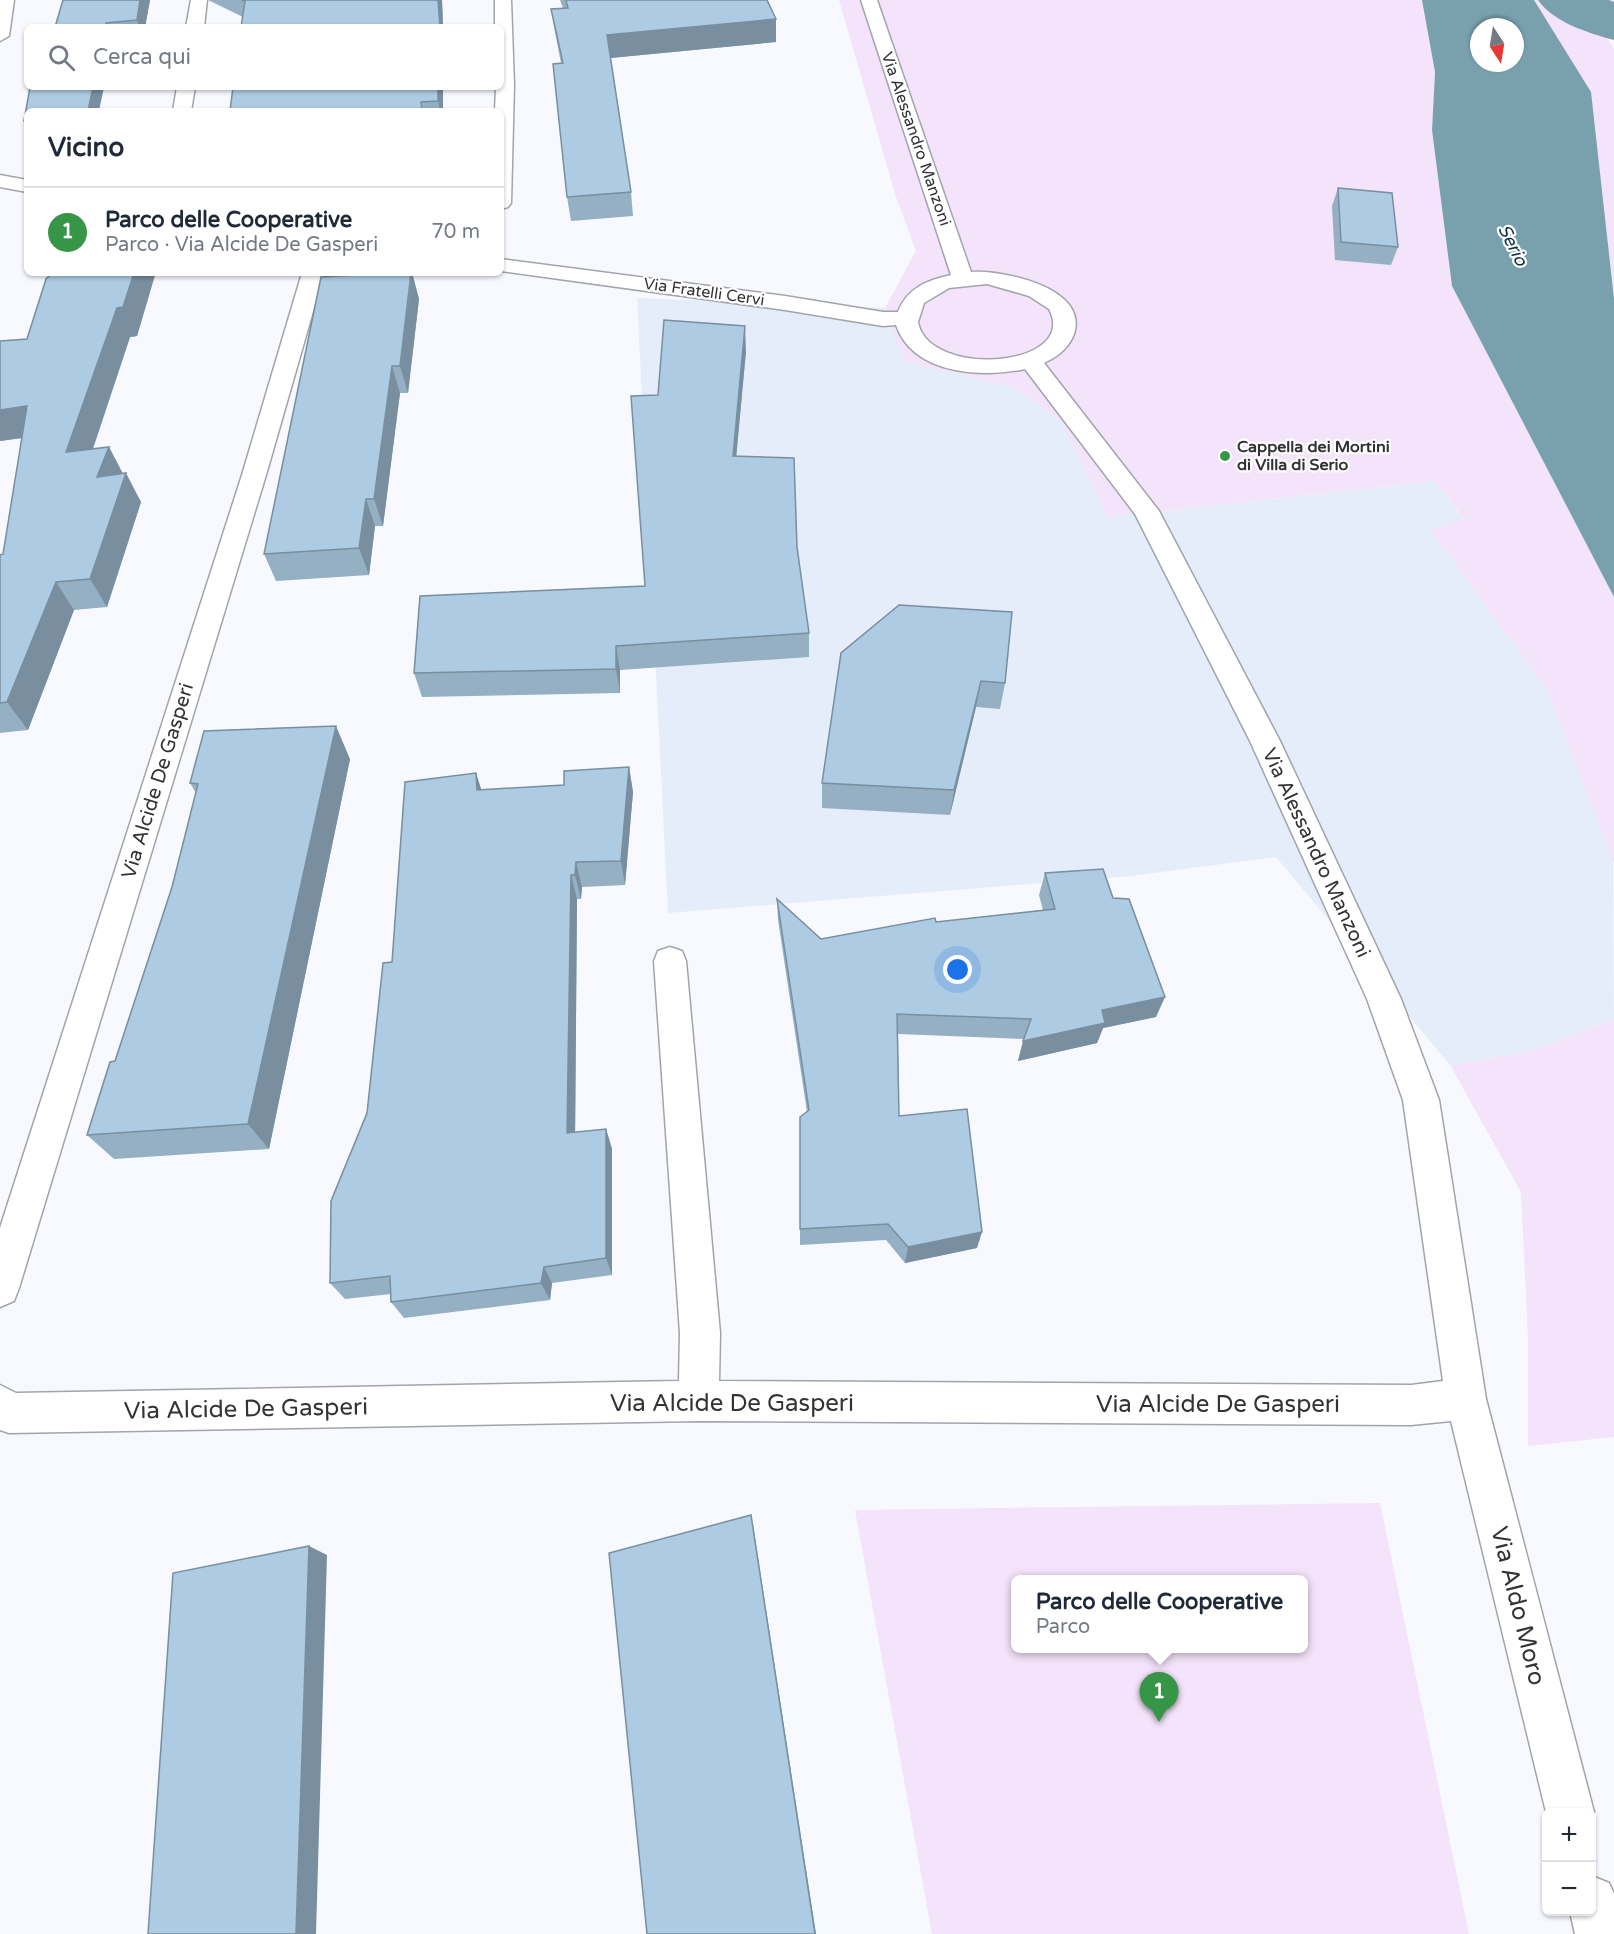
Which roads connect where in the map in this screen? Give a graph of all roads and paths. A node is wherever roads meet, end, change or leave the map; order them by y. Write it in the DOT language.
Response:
graph roads {
  1 [pos="6,0"];
  2 [pos="199,0"];
  3 [pos="503,0"];
  4 [pos="869,0"];
  5 [pos="195,24"];
  6 [pos="504,24"];
  7 [pos="0,36"];
  8 [pos="504,42"];
  9 [pos="186,90"];
  10 [pos="182,108"];
  11 [pos="504,114"];
  12 [pos="0,181"];
  13 [pos="24,185"];
  14 [pos="504,266"];
  15 [pos="312,276"];
  16 [pos="963,279"];
  17 [pos="906,318"];
  18 [pos="1031,361"];
  19 [pos="670,961"];
  20 [pos="0,1288"];
  21 [pos="1466,1399"];
  22 [pos="698,1401"];
  23 [pos="0,1405"];
  24 [pos="1569,1808"];
  25 [pos="1596,1916"];
  26 [pos="1600,1934"];
  1 -- 7 [label="street"];
  2 -- 5 [label="street"];
  3 -- 6 [label="street"];
  4 -- 16 [label="street, Via Alessandro Manzoni"];
  8 -- 11 [label="street"];
  9 -- 10 [label="street"];
  12 -- 13 [label="street"];
  14 -- 17 [label="street, Via Fratelli Cervi"];
  15 -- 20 [label="street, Via Alcide De Gasperi"];
  16 -- 17 [label="street"];
  16 -- 18 [label="street"];
  17 -- 18 [label="street"];
  18 -- 21 [label="street, Via Alessandro Manzoni"];
  19 -- 22 [label="street"];
  21 -- 22 [label="street, Via Alcide De Gasperi"];
  21 -- 24 [label="street, Via Aldo Moro"];
  22 -- 23 [label="street, Via Alcide De Gasperi"];
  25 -- 26 [label="street"];
}
